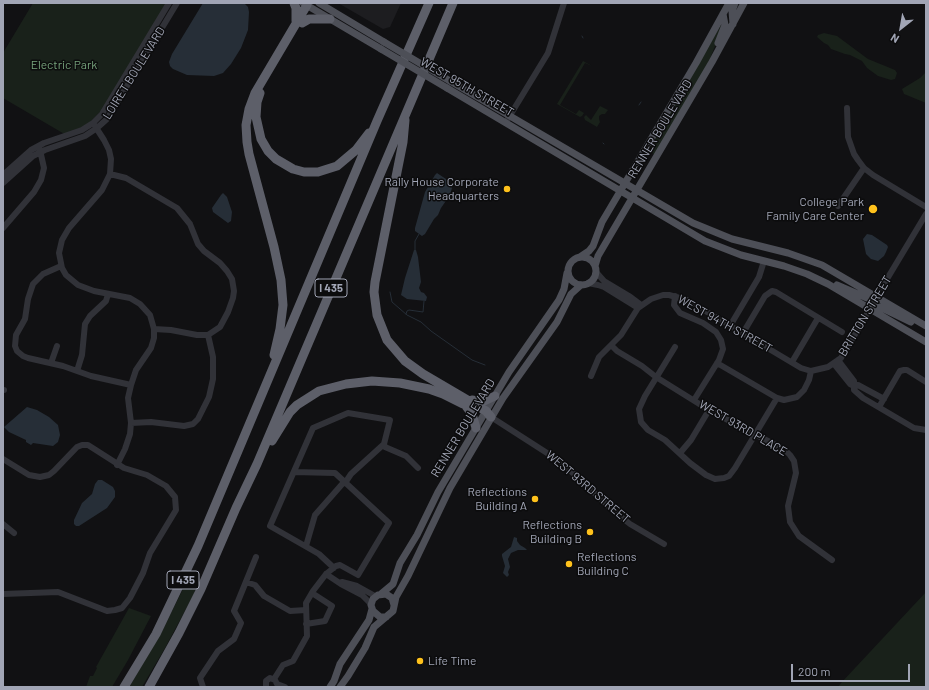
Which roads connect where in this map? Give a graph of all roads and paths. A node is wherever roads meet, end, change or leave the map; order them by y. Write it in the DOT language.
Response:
graph roads {
  1 [pos="177,3"];
  2 [pos="294,3"];
  3 [pos="429,3"];
  4 [pos="453,3"];
  5 [pos="564,3"];
  6 [pos="729,3"];
  7 [pos="735,3"];
  8 [pos="744,3"];
  9 [pos="310,4"];
  10 [pos="169,8"];
  11 [pos="723,14"];
  12 [pos="330,19"];
  13 [pos="299,23"];
  14 [pos="734,24"];
  15 [pos="708,69"];
  16 [pos="847,108"];
  17 [pos="406,111"];
  18 [pos="510,116"];
  19 [pos="377,122"];
  20 [pos="506,122"];
  21 [pos="95,126"];
  22 [pos="39,149"];
  23 [pos="864,168"];
  24 [pos="110,174"];
  25 [pos="3,175"];
  26 [pos="625,182"];
  27 [pos="3,184"];
  28 [pos="637,189"];
  29 [pos="620,191"];
  30 [pos="632,197"];
  31 [pos="838,206"];
  32 [pos="926,207"];
  33 [pos="926,214"];
  34 [pos="3,228"];
  35 [pos="580,256"];
  36 [pos="764,261"];
  37 [pos="61,266"];
  38 [pos="595,269"];
  39 [pos="567,273"];
  40 [pos="807,274"];
  41 [pos="585,284"];
  42 [pos="108,294"];
  43 [pos="675,296"];
  44 [pos="878,297"];
  45 [pos="639,307"];
  46 [pos="870,309"];
  47 [pos="818,318"];
  48 [pos="730,326"];
  49 [pos="926,326"];
  50 [pos="154,329"];
  51 [pos="926,329"];
  52 [pos="842,332"];
  53 [pos="743,333"];
  54 [pos="208,335"];
  55 [pos="926,342"];
  56 [pos="611,345"];
  57 [pos="57,346"];
  58 [pos="675,347"];
  59 [pos="792,362"];
  60 [pos="836,362"];
  61 [pos="51,363"];
  62 [pos="717,363"];
  63 [pos="77,371"];
  64 [pos="811,371"];
  65 [pos="591,376"];
  66 [pos="656,378"];
  67 [pos="926,382"];
  68 [pos="266,384"];
  69 [pos="131,385"];
  70 [pos="854,386"];
  71 [pos="495,396"];
  72 [pos="776,398"];
  73 [pos="884,399"];
  74 [pos="694,400"];
  75 [pos="466,402"];
  76 [pos="879,407"];
  77 [pos="709,410"];
  78 [pos="487,415"];
  79 [pos="131,423"];
  80 [pos="476,428"];
  81 [pos="926,430"];
  82 [pos="754,435"];
  83 [pos="384,444"];
  84 [pos="680,453"];
  85 [pos="3,459"];
  86 [pos="257,464"];
  87 [pos="117,465"];
  88 [pos="418,468"];
  89 [pos="294,472"];
  90 [pos="344,482"];
  91 [pos="3,524"];
  92 [pos="14,533"];
  93 [pos="664,544"];
  94 [pos="306,546"];
  95 [pos="256,557"];
  96 [pos="832,560"];
  97 [pos="334,568"];
  98 [pos="326,574"];
  99 [pos="246,582"];
  100 [pos="337,582"];
  101 [pos="312,593"];
  102 [pos="3,594"];
  103 [pos="378,595"];
  104 [pos="394,605"];
  105 [pos="372,606"];
  106 [pos="306,610"];
  107 [pos="386,616"];
  108 [pos="306,624"];
  109 [pos="276,683"];
  110 [pos="124,687"];
  111 [pos="149,687"];
  112 [pos="203,687"];
  113 [pos="266,687"];
  114 [pos="284,687"];
  115 [pos="330,687"];
  116 [pos="340,687"];
  1 -- 10 [label="street, LOIRET BOULEVARD"];
  2 -- 13 [label="highway"];
  3 -- 19 [label="highway, I 435"];
  4 -- 17 [label="highway, I 435"];
  5 -- 18 [label="street"];
  6 -- 11 [label="main road, RENNER BOULEVARD"];
  7 -- 14 [label="main road"];
  8 -- 14 [label="main road, RENNER BOULEVARD"];
  9 -- 12 [label="main road, WEST 95TH STREET"];
  9 -- 13 [label="highway"];
  9 -- 18 [label="main road, WEST 95TH STREET, bridge"];
  10 -- 21 [label="street, LOIRET BOULEVARD"];
  11 -- 15 [label="main road"];
  11 -- 26 [label="main road, RENNER BOULEVARD"];
  12 -- 13 [label="highway"];
  12 -- 20 [label="main road, WEST 95TH STREET, bridge"];
  13 -- 19 [label="highway"];
  13 -- 68 [label="highway"];
  14 -- 15 [label="main road, RENNER BOULEVARD"];
  15 -- 28 [label="main road, RENNER BOULEVARD"];
  16 -- 23 [label="street"];
  17 -- 75 [label="highway"];
  17 -- 86 [label="highway, I 435"];
  18 -- 20 [label="street"];
  18 -- 26 [label="main road, WEST 95TH STREET"];
  19 -- 68 [label="highway, I 435"];
  20 -- 29 [label="main road, WEST 95TH STREET"];
  21 -- 22 [label="street, LOIRET BOULEVARD"];
  21 -- 24 [label="street"];
  22 -- 25 [label="street, LOIRET BOULEVARD"];
  22 -- 27 [label="street, LOIRET BOULEVARD"];
  22 -- 34 [label="street"];
  23 -- 31 [label="street"];
  23 -- 32 [label="street"];
  24 -- 37 [label="street"];
  24 -- 54 [label="street"];
  26 -- 28 [label="main road, WEST 95TH STREET"];
  26 -- 29 [label="main road, RENNER BOULEVARD"];
  28 -- 30 [label="main road, RENNER BOULEVARD"];
  28 -- 44 [label="main road, WEST 95TH STREET"];
  29 -- 30 [label="main road, WEST 95TH STREET"];
  29 -- 35 [label="main road, RENNER BOULEVARD"];
  30 -- 36 [label="main road, WEST 95TH STREET"];
  30 -- 38 [label="main road, RENNER BOULEVARD"];
  33 -- 44 [label="street, BRITTON STREET"];
  35 -- 38 [label="main road"];
  35 -- 39 [label="main road"];
  36 -- 40 [label="main road, WEST 95TH STREET"];
  36 -- 48 [label="street"];
  37 -- 42 [label="street"];
  37 -- 61 [label="street"];
  38 -- 41 [label="main road"];
  38 -- 45 [label="street"];
  39 -- 41 [label="main road"];
  39 -- 71 [label="main road, RENNER BOULEVARD"];
  40 -- 44 [label="main road"];
  40 -- 46 [label="main road"];
  41 -- 45 [label="street"];
  41 -- 78 [label="main road, RENNER BOULEVARD"];
  42 -- 50 [label="street"];
  42 -- 63 [label="street"];
  43 -- 45 [label="street, WEST 94TH STREET"];
  43 -- 48 [label="street, WEST 94TH STREET"];
  43 -- 62 [label="street"];
  44 -- 46 [label="street, BRITTON STREET"];
  44 -- 49 [label="main road, WEST 95TH STREET"];
  45 -- 56 [label="street"];
  46 -- 51 [label="main road"];
  46 -- 55 [label="main road"];
  46 -- 60 [label="street, BRITTON STREET"];
  47 -- 52 [label="street"];
  47 -- 53 [label="street"];
  47 -- 59 [label="street"];
  48 -- 53 [label="street, WEST 94TH STREET"];
  50 -- 54 [label="street"];
  50 -- 69 [label="street"];
  53 -- 59 [label="street, WEST 94TH STREET"];
  54 -- 79 [label="street"];
  56 -- 65 [label="street"];
  56 -- 66 [label="street, WEST 93RD PLACE"];
  57 -- 61 [label="street"];
  58 -- 66 [label="street"];
  59 -- 64 [label="street, WEST 94TH STREET"];
  60 -- 64 [label="street, BRITTON STREET"];
  60 -- 70 [label="street"];
  61 -- 63 [label="street"];
  62 -- 72 [label="street"];
  62 -- 74 [label="street"];
  63 -- 69 [label="street"];
  64 -- 72 [label="street"];
  66 -- 74 [label="street, WEST 93RD PLACE"];
  66 -- 84 [label="street"];
  67 -- 73 [label="street"];
  68 -- 110 [label="highway, I 435"];
  69 -- 79 [label="street"];
  70 -- 73 [label="street"];
  70 -- 76 [label="street"];
  71 -- 75 [label="highway"];
  71 -- 78 [label="main road, RENNER BOULEVARD"];
  72 -- 82 [label="street"];
  73 -- 76 [label="street"];
  74 -- 77 [label="street, WEST 93RD PLACE"];
  75 -- 78 [label="highway"];
  75 -- 80 [label="highway"];
  75 -- 86 [label="highway"];
  76 -- 81 [label="street"];
  77 -- 82 [label="street, WEST 93RD PLACE"];
  77 -- 84 [label="street"];
  78 -- 80 [label="main road, RENNER BOULEVARD"];
  78 -- 93 [label="street, WEST 93RD STREET"];
  78 -- 104 [label="main road, RENNER BOULEVARD"];
  79 -- 87 [label="street"];
  80 -- 103 [label="main road, RENNER BOULEVARD"];
  82 -- 84 [label="street"];
  82 -- 96 [label="street, WEST 93RD PLACE"];
  83 -- 88 [label="street"];
  83 -- 89 [label="street"];
  83 -- 90 [label="street"];
  85 -- 87 [label="street"];
  86 -- 111 [label="highway, I 435"];
  87 -- 102 [label="street"];
  89 -- 90 [label="street"];
  89 -- 94 [label="street"];
  90 -- 94 [label="street"];
  90 -- 97 [label="street"];
  91 -- 92 [label="street"];
  94 -- 97 [label="street"];
  95 -- 99 [label="street"];
  97 -- 98 [label="street"];
  98 -- 100 [label="street"];
  98 -- 101 [label="street"];
  99 -- 106 [label="street"];
  99 -- 112 [label="street"];
  100 -- 103 [label="street"];
  100 -- 105 [label="street"];
  101 -- 106 [label="street"];
  101 -- 108 [label="street"];
  103 -- 104 [label="main road"];
  103 -- 105 [label="main road"];
  104 -- 107 [label="main road"];
  105 -- 107 [label="main road"];
  105 -- 115 [label="main road"];
  106 -- 108 [label="street"];
  107 -- 116 [label="main road"];
  108 -- 109 [label="street"];
  109 -- 113 [label="street"];
  109 -- 114 [label="street"];
}
